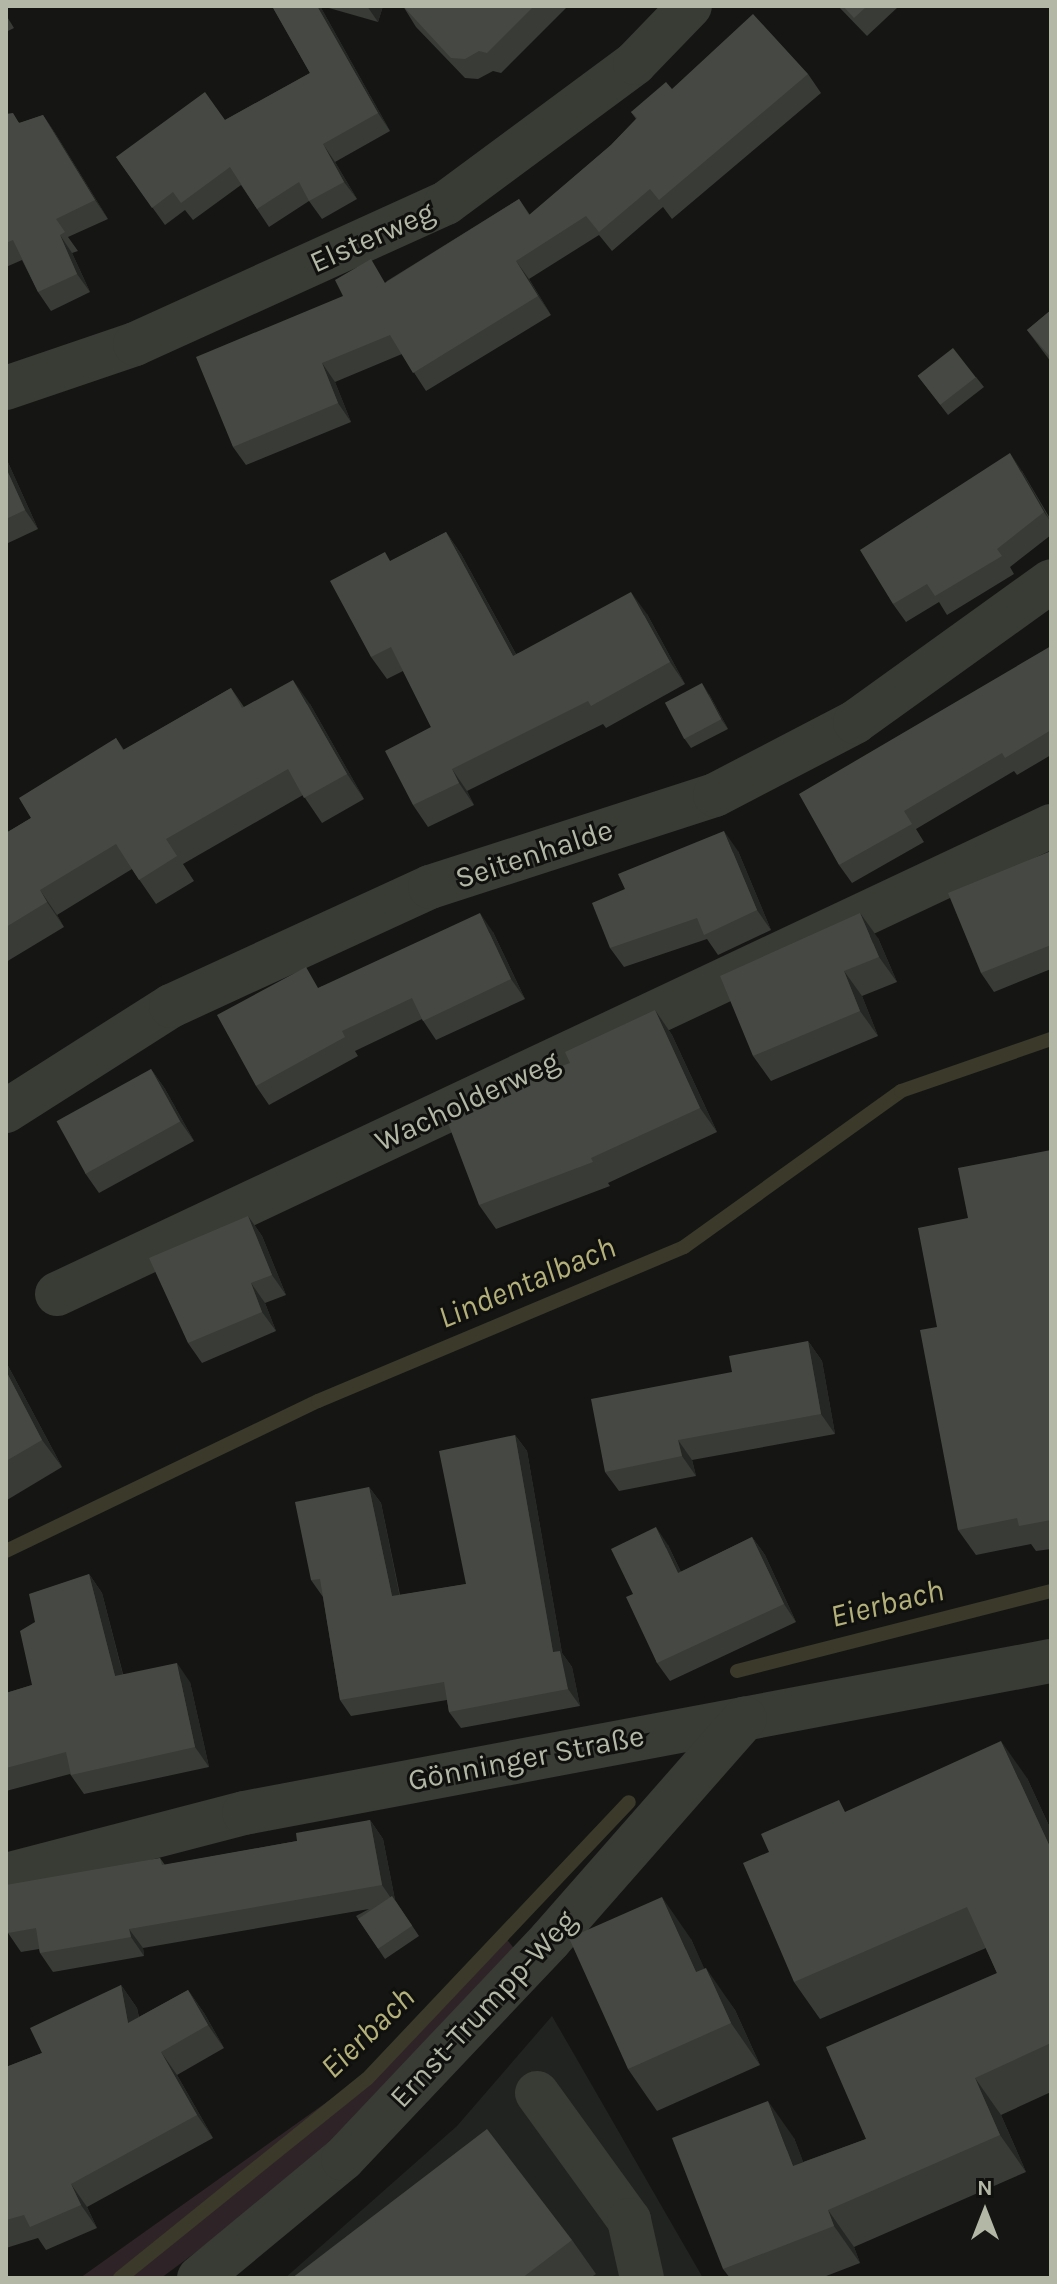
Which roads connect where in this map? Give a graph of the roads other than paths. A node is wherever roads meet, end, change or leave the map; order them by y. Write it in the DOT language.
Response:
graph roads {
  1 [pos="690,6"];
  2 [pos="6,388"];
  3 [pos="1051,581"];
  4 [pos="1051,826"];
  5 [pos="6,1111"];
  6 [pos="57,1294"];
  7 [pos="1051,1661"];
  8 [pos="737,1719"];
  9 [pos="6,1875"];
  10 [pos="537,2093"];
  11 [pos="199,2278"];
  12 [pos="642,2278"];
  1 -- 2 [label="street, Elsterweg"];
  3 -- 5 [label="street, Seitenhalde"];
  4 -- 6 [label="street, Wacholderweg"];
  7 -- 8 [label="street, Gönninger Straße"];
  8 -- 9 [label="street, Gönninger Straße"];
  8 -- 11 [label="street, Ernst-Trumpp-Weg"];
  10 -- 12 [label="street"];
}
